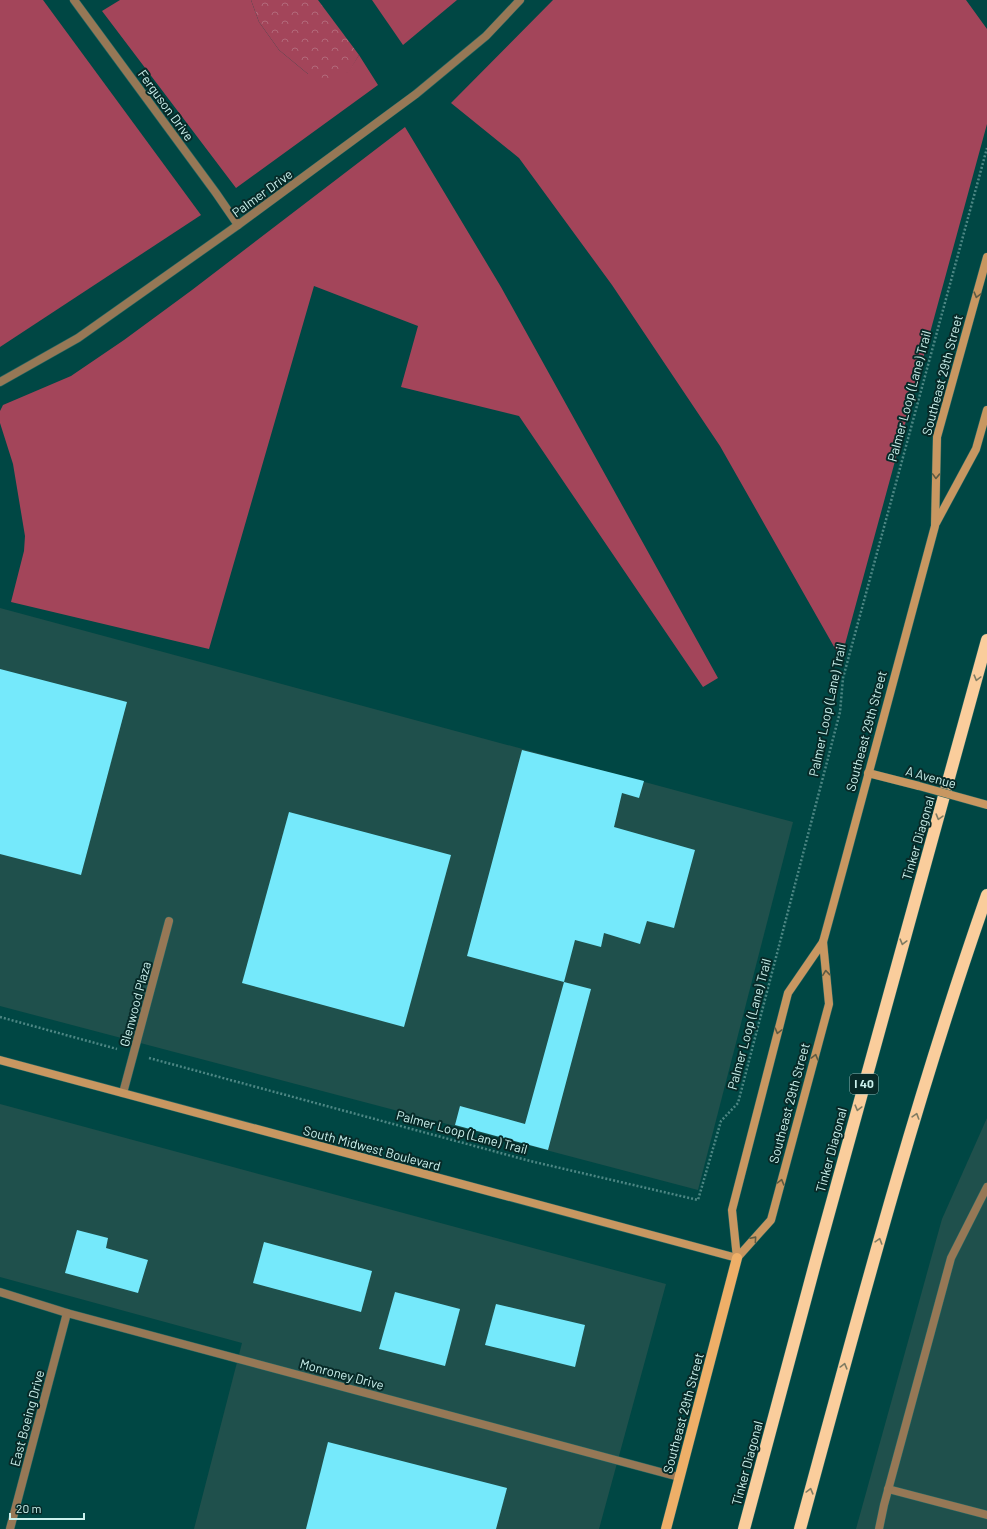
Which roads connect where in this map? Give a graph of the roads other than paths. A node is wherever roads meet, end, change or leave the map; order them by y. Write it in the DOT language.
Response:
graph roads {
  1 [pos="74,0"];
  2 [pos="520,0"];
  3 [pos="238,226"];
  4 [pos="987,257"];
  5 [pos="0,382"];
  6 [pos="987,410"];
  7 [pos="935,526"];
  8 [pos="987,640"];
  9 [pos="868,773"];
  10 [pos="987,805"];
  11 [pos="987,895"];
  12 [pos="169,921"];
  13 [pos="823,942"];
  14 [pos="0,1060"];
  15 [pos="123,1093"];
  16 [pos="987,1187"];
  17 [pos="738,1258"];
  18 [pos="0,1292"];
  19 [pos="67,1313"];
  20 [pos="679,1477"];
  21 [pos="888,1489"];
  22 [pos="987,1515"];
  23 [pos="10,1529"];
  24 [pos="666,1529"];
  25 [pos="744,1529"];
  26 [pos="800,1529"];
  27 [pos="879,1529"];
  1 -- 3 [label="street, Ferguson Drive"];
  2 -- 3 [label="street, Palmer Drive"];
  3 -- 5 [label="street, Palmer Drive"];
  4 -- 7 [label="main road, Southeast 29th Street, one-way"];
  6 -- 7 [label="main road, Southeast 29th Street"];
  7 -- 9 [label="main road, Southeast 29th Street"];
  8 -- 25 [label="highway, Tinker Diagonal / I 40, one-way"];
  9 -- 10 [label="main road, A Avenue, bridge"];
  9 -- 13 [label="main road, Southeast 29th Street"];
  26 -- 11 [label="highway, one-way"];
  12 -- 15 [label="street, Glenwood Plaza"];
  13 -- 17 [label="main road, Southeast 29th Street, one-way"];
  17 -- 13 [label="main road, Southeast 29th Street, one-way"];
  14 -- 15 [label="main road, South Midwest Boulevard"];
  15 -- 17 [label="main road, South Midwest Boulevard"];
  16 -- 21 [label="street"];
  17 -- 20 [label="main road, Southeast 29th Street"];
  18 -- 19 [label="street, Monroney Drive"];
  19 -- 20 [label="street, Monroney Drive"];
  19 -- 23 [label="street, East Boeing Drive"];
  20 -- 24 [label="main road, Southeast 29th Street"];
  21 -- 22 [label="street"];
  21 -- 27 [label="street"];
}
